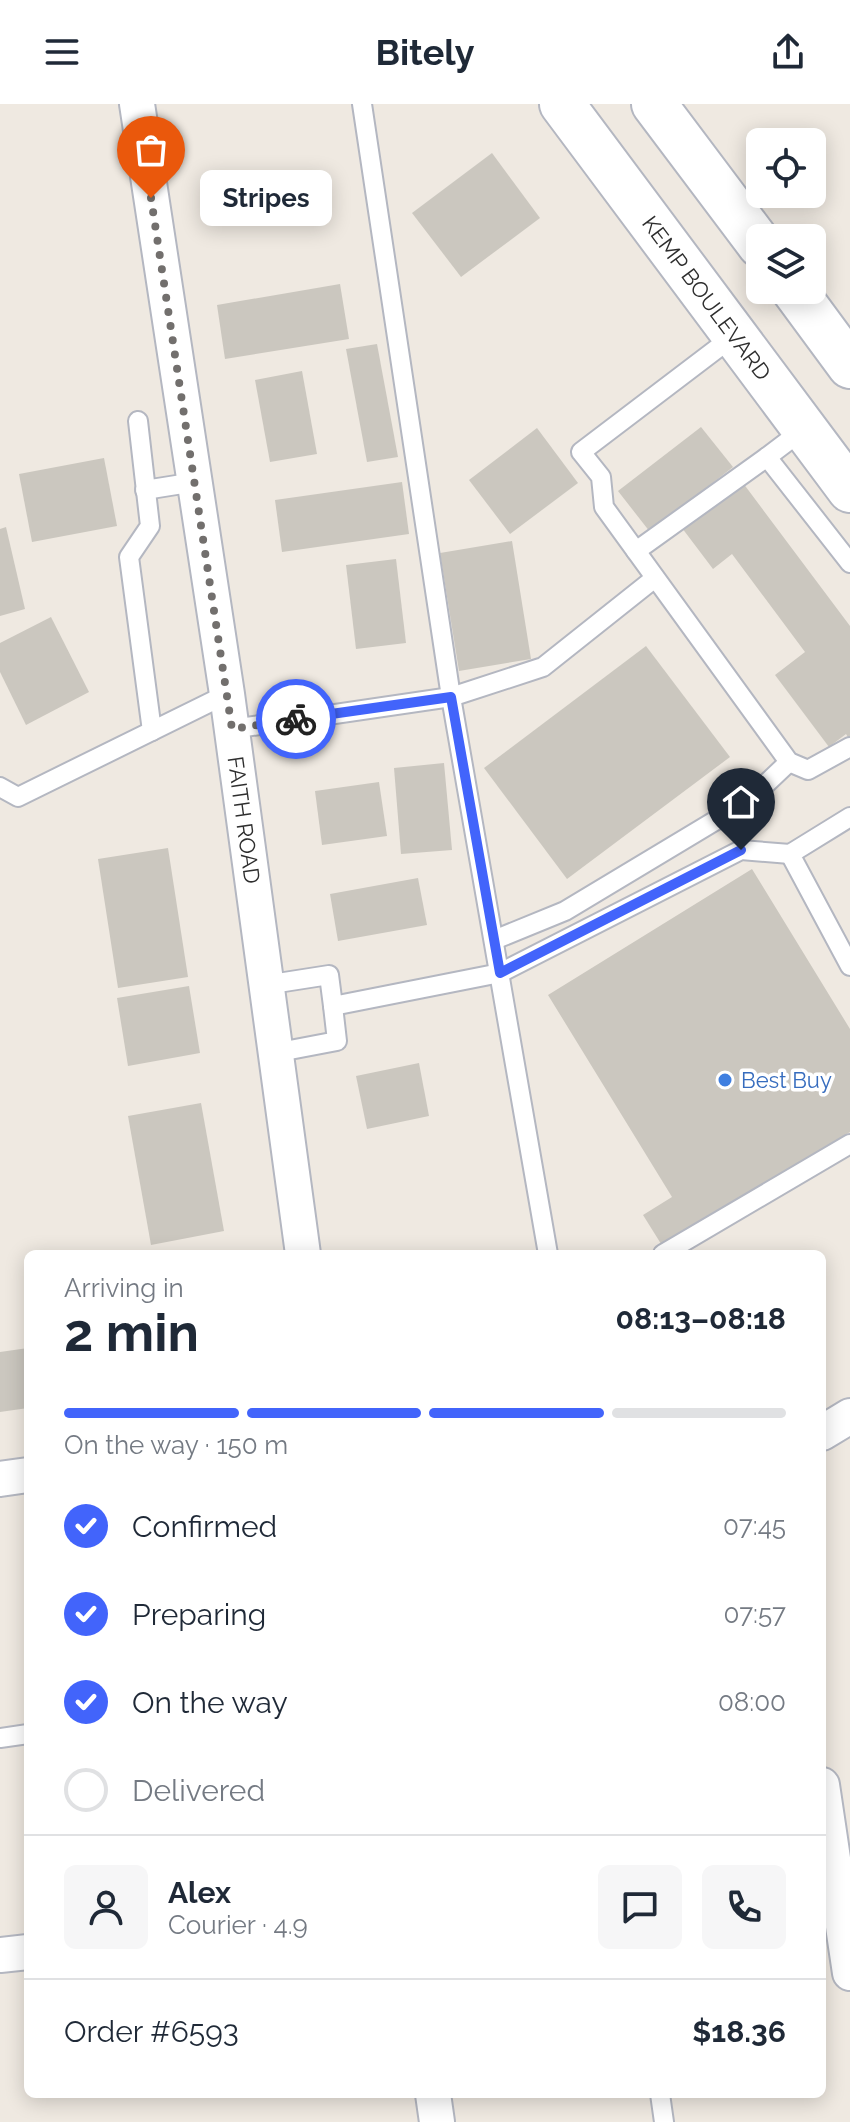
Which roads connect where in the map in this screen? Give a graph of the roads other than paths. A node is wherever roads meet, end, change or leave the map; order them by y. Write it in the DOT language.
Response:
graph roads {
  1 [pos="137,104"];
  2 [pos="362,104"];
  3 [pos="562,104"];
  4 [pos="654,104"];
  5 [pos="746,226"];
  6 [pos="804,304"];
  7 [pos="735,335"];
  8 [pos="850,366"];
  9 [pos="138,421"];
  10 [pos="804,429"];
  11 [pos="767,457"];
  12 [pos="195,482"];
  13 [pos="145,490"];
  14 [pos="850,490"];
  15 [pos="636,551"];
  16 [pos="850,563"];
  17 [pos="655,578"];
  18 [pos="227,694"];
  19 [pos="451,697"];
  20 [pos="232,729"];
  21 [pos="152,731"];
  22 [pos="850,747"];
  23 [pos="789,762"];
  24 [pos="0,787"];
  25 [pos="850,817"];
  26 [pos="790,854"];
  27 [pos="494,940"];
  28 [pos="844,942"];
  29 [pos="850,966"];
  30 [pos="500,973"];
  31 [pos="265,985"];
  32 [pos="333,1006"];
  33 [pos="274,1053"];
  34 [pos="850,1144"];
  35 [pos="302,1250"];
  36 [pos="547,1250"];
  37 [pos="670,1250"];
  38 [pos="850,1416"];
  39 [pos="826,1431"];
  40 [pos="24,1476"];
  41 [pos="0,1479"];
  42 [pos="24,1735"];
  43 [pos="0,1738"];
  44 [pos="826,1805"];
  45 [pos="835,1850"];
  46 [pos="24,1952"];
  47 [pos="0,1955"];
  48 [pos="850,1973"];
  49 [pos="434,2098"];
  50 [pos="661,2098"];
  51 [pos="437,2122"];
  52 [pos="664,2122"];
  1 -- 12 [label="street, FAITH ROAD"];
  2 -- 19 [label="lane"];
  3 -- 7 [label="main road, KEMP BOULEVARD"];
  4 -- 5 [label="main road"];
  6 -- 8 [label="main road"];
  7 -- 10 [label="main road, KEMP BOULEVARD"];
  7 -- 15 [label="lane"];
  9 -- 13 [label="lane"];
  10 -- 11 [label="lane"];
  10 -- 14 [label="main road, KEMP BOULEVARD"];
  11 -- 15 [label="lane"];
  11 -- 16 [label="lane"];
  12 -- 13 [label="lane"];
  12 -- 18 [label="street, FAITH ROAD"];
  13 -- 21 [label="lane"];
  15 -- 17 [label="lane"];
  17 -- 19 [label="lane"];
  17 -- 23 [label="lane"];
  18 -- 20 [label="street, FAITH ROAD"];
  18 -- 21 [label="lane"];
  19 -- 20 [label="lane"];
  19 -- 27 [label="lane"];
  20 -- 31 [label="street, FAITH ROAD"];
  21 -- 24 [label="lane"];
  22 -- 23 [label="lane"];
  23 -- 27 [label="lane"];
  25 -- 26 [label="lane"];
  26 -- 28 [label="lane"];
  26 -- 30 [label="lane"];
  27 -- 30 [label="lane"];
  28 -- 29 [label="lane"];
  30 -- 32 [label="lane"];
  30 -- 36 [label="lane"];
  31 -- 32 [label="lane"];
  31 -- 33 [label="street, FAITH ROAD"];
  32 -- 33 [label="lane"];
  33 -- 35 [label="street, FAITH ROAD"];
  34 -- 37 [label="lane"];
  38 -- 39 [label="street"];
  40 -- 41 [label="street"];
  42 -- 43 [label="lane"];
  44 -- 45 [label="street"];
  45 -- 48 [label="street"];
  46 -- 47 [label="street"];
  49 -- 51 [label="street"];
  50 -- 52 [label="lane"];
}
